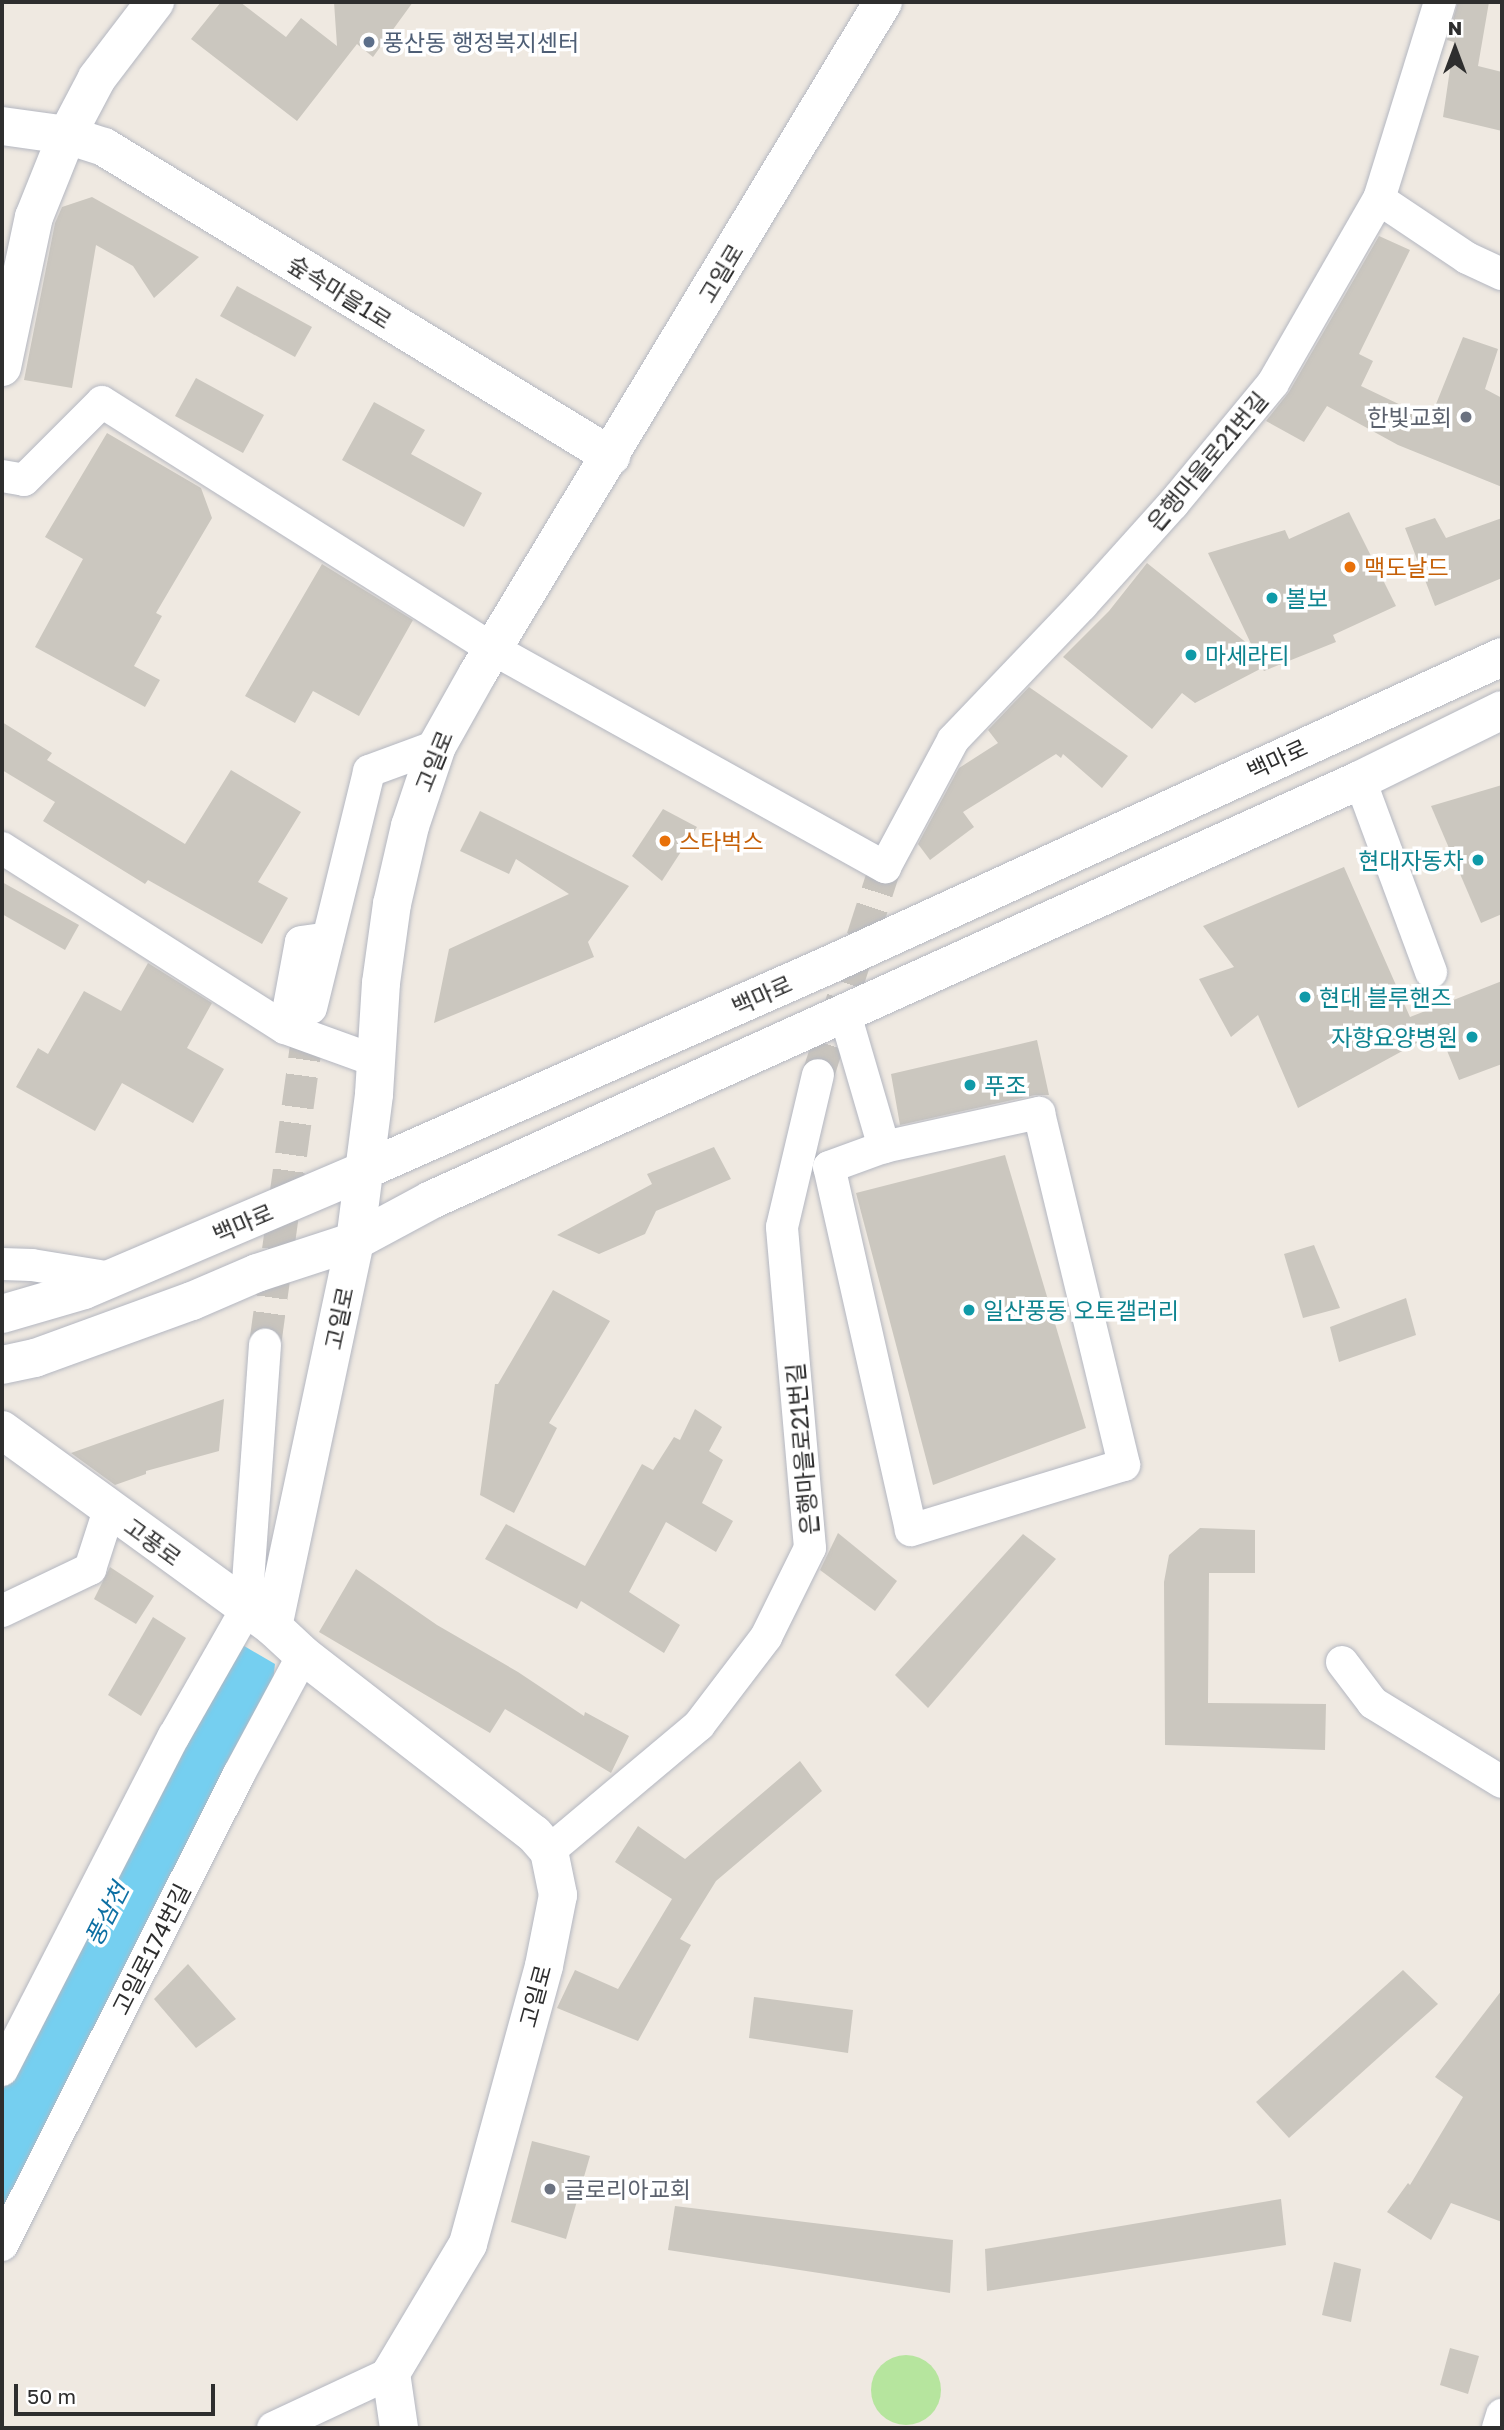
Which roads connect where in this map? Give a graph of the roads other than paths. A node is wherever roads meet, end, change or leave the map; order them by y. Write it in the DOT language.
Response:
graph roads {
  1 [pos="155,2"];
  2 [pos="883,2"];
  3 [pos="1440,2"];
  4 [pos="2,126"];
  5 [pos="67,135"];
  6 [pos="1379,199"];
  7 [pos="1502,274"];
  8 [pos="2,367"];
  9 [pos="611,456"];
  10 [pos="2,476"];
  11 [pos="493,649"];
  12 [pos="1502,657"];
  13 [pos="1502,710"];
  14 [pos="437,746"];
  15 [pos="1360,780"];
  16 [pos="2,848"];
  17 [pos="328,938"];
  18 [pos="1431,972"];
  19 [pos="311,1008"];
  20 [pos="845,1014"];
  21 [pos="285,1028"];
  22 [pos="376,1061"];
  23 [pos="818,1075"];
  24 [pos="884,1147"];
  25 [pos="365,1170"];
  26 [pos="355,1241"];
  27 [pos="2,1264"];
  28 [pos="112,1278"];
  29 [pos="7,1313"];
  30 [pos="265,1345"];
  31 [pos="18,1362"];
  32 [pos="2,1430"];
  33 [pos="109,1510"];
  34 [pos="2,1611"];
  35 [pos="259,1619"];
  36 [pos="303,1655"];
  37 [pos="1342,1662"];
  38 [pos="1502,1782"];
  39 [pos="548,1851"];
  40 [pos="2,2070"];
  41 [pos="2,2245"];
  42 [pos="391,2373"];
  43 [pos="1502,2415"];
  44 [pos="274,2428"];
  45 [pos="399,2428"];
  46 [pos="1498,2428"];
  1 -- 5 [label="main road"];
  2 -- 9 [label="main road, 고일로"];
  3 -- 6 [label="street, 은행마을로21번길"];
  4 -- 5 [label="main road, 숲속마을1로"];
  5 -- 8 [label="main road"];
  5 -- 9 [label="main road, 숲속마을1로"];
  6 -- 7 [label="street"];
  6 -- 11 [label="street, 은행마을로21번길"];
  9 -- 11 [label="main road, 고일로"];
  10 -- 11 [label="street"];
  11 -- 14 [label="main road, 고일로"];
  12 -- 25 [label="main road, 백마로"];
  13 -- 15 [label="main road"];
  14 -- 17 [label="street"];
  14 -- 22 [label="main road, 고일로"];
  15 -- 18 [label="street"];
  15 -- 20 [label="main road"];
  16 -- 21 [label="street"];
  17 -- 19 [label="street"];
  17 -- 21 [label="street"];
  20 -- 24 [label="street"];
  20 -- 26 [label="main road"];
  21 -- 22 [label="street"];
  22 -- 25 [label="main road, 고일로"];
  23 -- 39 [label="street, 은행마을로21번길"];
  24 -- 24 [label="street"];
  25 -- 26 [label="main road, 고일로"];
  25 -- 28 [label="main road, 백마로"];
  26 -- 31 [label="main road"];
  26 -- 35 [label="main road, 고일로"];
  27 -- 28 [label="street"];
  28 -- 29 [label="main road, 백마로"];
  30 -- 35 [label="street"];
  32 -- 33 [label="main road, 고풍로"];
  33 -- 34 [label="street"];
  33 -- 35 [label="main road, 고풍로"];
  35 -- 36 [label="main road, 고풍로"];
  35 -- 40 [label="street"];
  36 -- 39 [label="main road"];
  36 -- 41 [label="street, 고일로174번길"];
  37 -- 38 [label="street"];
  39 -- 42 [label="main road, 고일로"];
  42 -- 44 [label="street"];
  42 -- 45 [label="main road"];
  43 -- 46 [label="street"];
}
